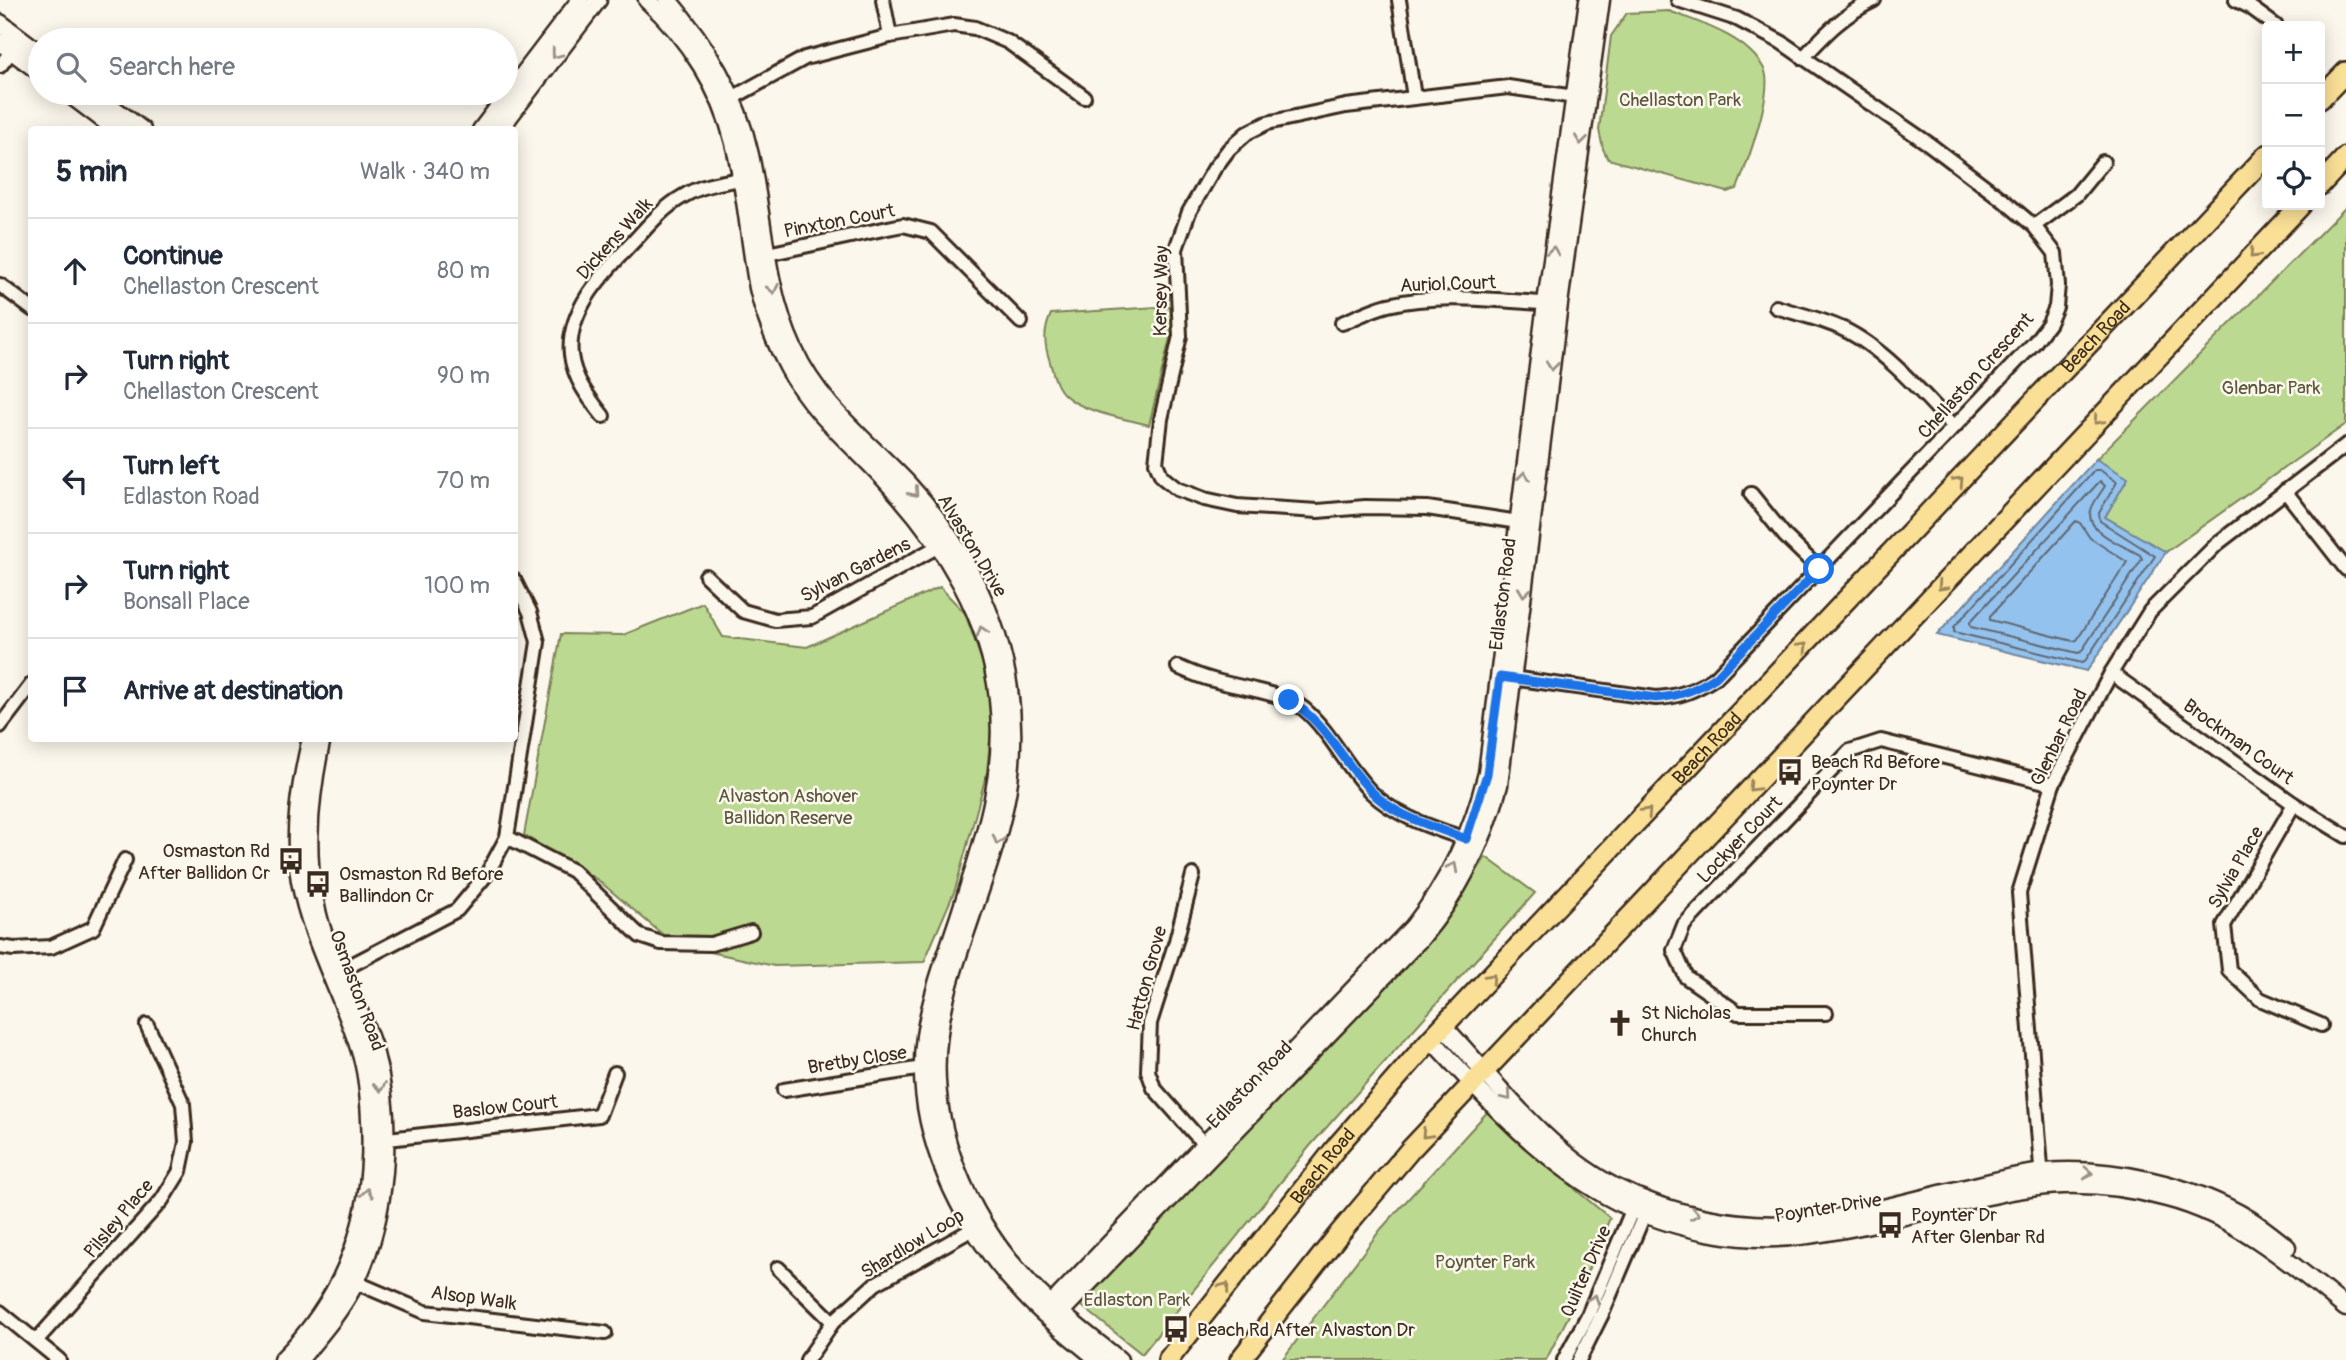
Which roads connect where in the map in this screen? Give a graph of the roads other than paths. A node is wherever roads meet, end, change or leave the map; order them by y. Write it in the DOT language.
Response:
graph roads {
  1 [pos="580,0"];
  2 [pos="598,0"];
  3 [pos="648,0"];
  4 [pos="668,0"];
  5 [pos="883,0"];
  6 [pos="1399,0"];
  7 [pos="1588,0"];
  8 [pos="1601,0"];
  9 [pos="1678,0"];
  10 [pos="1874,0"];
  11 [pos="2235,0"];
  12 [pos="2269,21"];
  13 [pos="0,23"];
  14 [pos="890,36"];
  15 [pos="11,44"];
  16 [pos="28,49"];
  17 [pos="1803,58"];
  18 [pos="28,60"];
  19 [pos="0,66"];
  20 [pos="2346,72"];
  21 [pos="518,81"];
  22 [pos="2325,94"];
  23 [pos="1084,97"];
  24 [pos="1414,97"];
  25 [pos="1580,98"];
  26 [pos="727,101"];
  27 [pos="84,105"];
  28 [pos="109,105"];
  29 [pos="500,105"];
  30 [pos="112,126"];
  31 [pos="137,126"];
  32 [pos="484,126"];
  33 [pos="502,126"];
  34 [pos="2346,157"];
  35 [pos="2262,160"];
  36 [pos="2103,162"];
  37 [pos="747,178"];
  38 [pos="2325,180"];
  39 [pos="2296,210"];
  40 [pos="2034,226"];
  41 [pos="760,255"];
  42 [pos="0,285"];
  43 [pos="1553,304"];
  44 [pos="28,306"];
  45 [pos="1776,307"];
  46 [pos="1021,321"];
  47 [pos="1342,323"];
  48 [pos="603,416"];
  49 [pos="1954,427"];
  50 [pos="2346,445"];
  51 [pos="2285,491"];
  52 [pos="1751,494"];
  53 [pos="1525,523"];
  54 [pos="944,543"];
  55 [pos="1819,569"];
  56 [pos="2346,569"];
  57 [pos="706,576"];
  58 [pos="518,588"];
  59 [pos="1178,667"];
  60 [pos="2111,673"];
  61 [pos="1507,678"];
  62 [pos="28,689"];
  63 [pos="0,726"];
  64 [pos="310,742"];
  65 [pos="322,742"];
  66 [pos="2053,784"];
  67 [pos="2294,804"];
  68 [pos="2346,836"];
  69 [pos="507,837"];
  70 [pos="1473,841"];
  71 [pos="125,860"];
  72 [pos="1193,875"];
  73 [pos="751,932"];
  74 [pos="0,947"];
  75 [pos="336,973"];
  76 [pos="1826,1013"];
  77 [pos="148,1025"];
  78 [pos="2321,1025"];
  79 [pos="1437,1033"];
  80 [pos="930,1067"];
  81 [pos="615,1073"];
  82 [pos="1479,1078"];
  83 [pos="784,1090"];
  84 [pos="379,1140"];
  85 [pos="1208,1149"];
  86 [pos="2042,1179"];
  87 [pos="1642,1205"];
  88 [pos="979,1226"];
  89 [pos="778,1268"];
  90 [pos="349,1280"];
  91 [pos="2346,1294"];
  92 [pos="2346,1308"];
  93 [pos="0,1312"];
  94 [pos="1052,1313"];
  95 [pos="833,1322"];
  96 [pos="606,1333"];
  97 [pos="36,1341"];
  98 [pos="59,1360"];
  99 [pos="282,1360"];
  100 [pos="299,1360"];
  101 [pos="807,1360"];
  102 [pos="1099,1360"];
  103 [pos="1119,1360"];
  104 [pos="1168,1360"];
  105 [pos="1240,1360"];
  106 [pos="1564,1360"];
  107 [pos="1579,1360"];
  1 -- 21 [label="street"];
  2 -- 33 [label="street, one-way"];
  3 -- 26 [label="street, Alvaston Drive"];
  4 -- 26 [label="street, Alvaston Drive"];
  5 -- 14 [label="street"];
  6 -- 24 [label="street"];
  7 -- 25 [label="street, Edlaston Road"];
  8 -- 25 [label="street, Edlaston Road"];
  9 -- 17 [label="street, Chellaston Crescent"];
  10 -- 17 [label="street"];
  11 -- 12 [label="street"];
  13 -- 15 [label="street"];
  14 -- 23 [label="street"];
  14 -- 26 [label="street"];
  15 -- 16 [label="street"];
  15 -- 18 [label="street"];
  15 -- 19 [label="street"];
  17 -- 40 [label="street, Chellaston Crescent"];
  20 -- 22 [label="main road"];
  24 -- 25 [label="street, Kersey Way"];
  24 -- 53 [label="street, Kersey Way"];
  25 -- 43 [label="street, Edlaston Road"];
  26 -- 37 [label="street, Alvaston Drive"];
  27 -- 30 [label="street"];
  28 -- 31 [label="street"];
  29 -- 32 [label="street"];
  34 -- 38 [label="main road"];
  79 -- 35 [label="main road, Beach Road, one-way"];
  36 -- 40 [label="street"];
  37 -- 41 [label="street, Alvaston Drive"];
  37 -- 48 [label="street, Dickens Walk"];
  39 -- 82 [label="main road, one-way"];
  40 -- 49 [label="street, Chellaston Crescent"];
  41 -- 46 [label="street, Pinxton Court"];
  41 -- 54 [label="street, Alvaston Drive"];
  42 -- 44 [label="street"];
  43 -- 47 [label="street, Auriol Court"];
  43 -- 53 [label="street, Edlaston Road"];
  45 -- 49 [label="street"];
  49 -- 55 [label="street, Chellaston Crescent"];
  50 -- 51 [label="street, Glenbar Road"];
  51 -- 56 [label="street"];
  51 -- 60 [label="street, Glenbar Road"];
  52 -- 55 [label="street"];
  53 -- 61 [label="street, Edlaston Road"];
  54 -- 57 [label="street, Sylvan Gardens"];
  54 -- 80 [label="street, Alvaston Drive"];
  55 -- 61 [label="street, Chellaston Crescent"];
  58 -- 69 [label="street"];
  59 -- 70 [label="street"];
  60 -- 66 [label="street, Glenbar Road"];
  60 -- 67 [label="street, Brockman Court"];
  61 -- 70 [label="street, Edlaston Road"];
  62 -- 63 [label="street"];
  64 -- 75 [label="street, Osmaston Road"];
  65 -- 75 [label="street, Osmaston Road"];
  66 -- 76 [label="street, Lockyer Court"];
  66 -- 86 [label="street, Glenbar Road"];
  67 -- 68 [label="street, Brockman Court"];
  67 -- 78 [label="street, Sylvia Place"];
  69 -- 73 [label="street"];
  69 -- 75 [label="street"];
  70 -- 85 [label="street, Edlaston Road"];
  71 -- 74 [label="street"];
  72 -- 85 [label="street, Hatton Grove"];
  75 -- 84 [label="street, Osmaston Road"];
  77 -- 97 [label="street, Pilsley Place"];
  79 -- 82 [label="street, Poynter Drive"];
  104 -- 79 [label="main road, Beach Road, one-way"];
  80 -- 83 [label="street, Bretby Close"];
  80 -- 88 [label="street, Alvaston Drive"];
  81 -- 84 [label="street, Baslow Court"];
  82 -- 87 [label="street, Poynter Drive"];
  82 -- 105 [label="main road, one-way"];
  84 -- 90 [label="street, Osmaston Road"];
  85 -- 94 [label="street, Edlaston Road"];
  86 -- 87 [label="street, Poynter Drive"];
  86 -- 91 [label="street, Poynter Drive, one-way"];
  86 -- 92 [label="street, Poynter Drive"];
  106 -- 87 [label="street, Quilter Drive, one-way"];
  87 -- 107 [label="street, Quilter Drive"];
  88 -- 94 [label="street, Alvaston Drive"];
  88 -- 95 [label="street, Shardlow Loop"];
  89 -- 95 [label="street"];
  90 -- 96 [label="street, Alsop Walk"];
  90 -- 99 [label="street, Osmaston Road"];
  90 -- 100 [label="street, Osmaston Road"];
  93 -- 97 [label="street"];
  94 -- 102 [label="street, Alvaston Drive"];
  94 -- 103 [label="street, Alvaston Drive"];
  95 -- 101 [label="street, Shardlow Loop"];
  97 -- 98 [label="street"];
}
